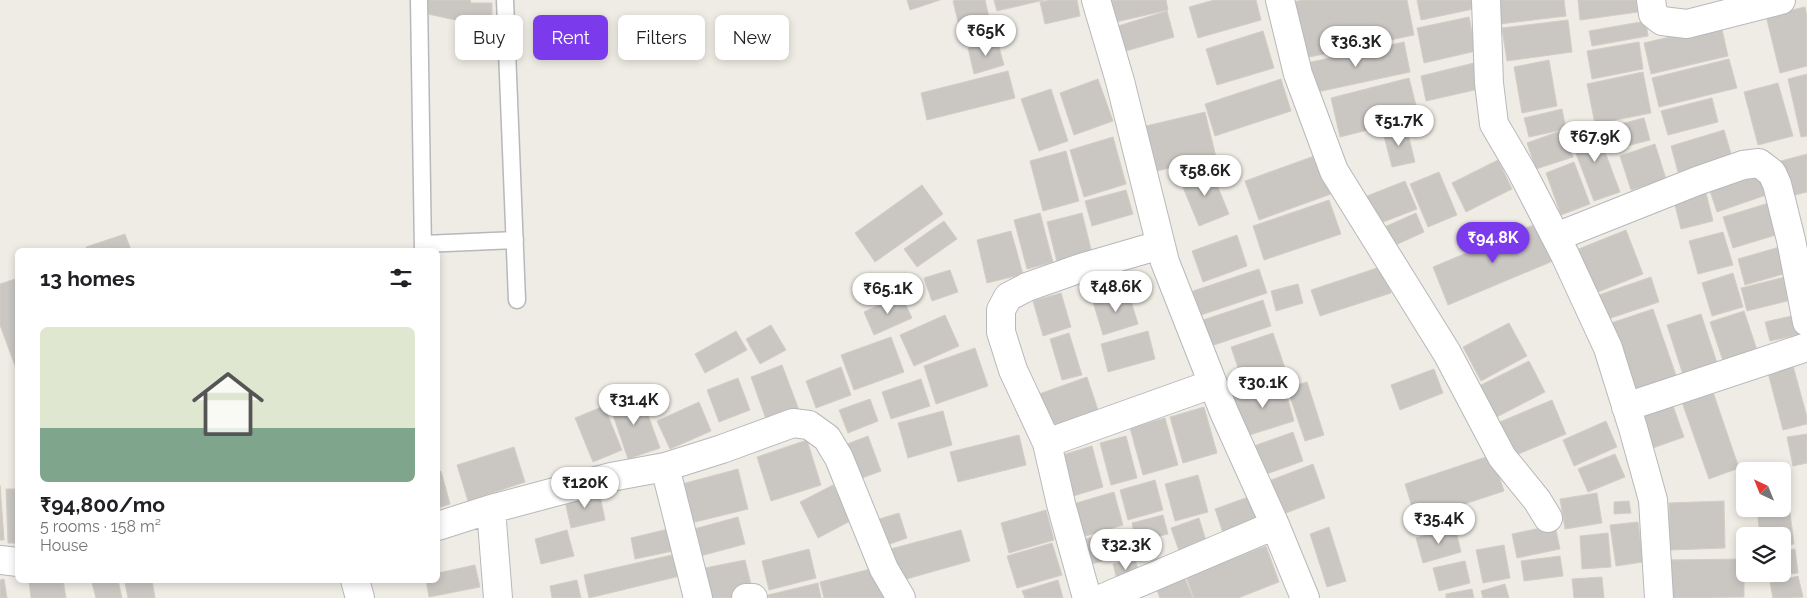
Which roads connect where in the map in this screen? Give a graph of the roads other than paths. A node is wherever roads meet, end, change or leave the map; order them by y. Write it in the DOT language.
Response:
graph roads {
  1 [pos="419,0"];
  2 [pos="505,0"];
  3 [pos="1096,0"];
  4 [pos="1280,0"];
  5 [pos="1486,0"];
  6 [pos="1651,0"];
  7 [pos="1781,0"];
  8 [pos="1556,236"];
  9 [pos="515,240"];
  10 [pos="1160,245"];
  11 [pos="424,247"];
  12 [pos="517,300"];
  13 [pos="1807,322"];
  14 [pos="1807,347"];
  15 [pos="1212,384"];
  16 [pos="1626,407"];
  17 [pos="1047,443"];
  18 [pos="665,467"];
  19 [pos="491,509"];
  20 [pos="1548,518"];
  21 [pos="440,525"];
  22 [pos="1275,525"];
  23 [pos="0,560"];
  24 [pos="15,562"];
  25 [pos="356,583"];
  26 [pos="360,598"];
  27 [pos="498,598"];
  28 [pos="698,598"];
  29 [pos="746,598"];
  30 [pos="753,598"];
  31 [pos="901,598"];
  32 [pos="1087,598"];
  33 [pos="1102,598"];
  34 [pos="1305,598"];
  35 [pos="1659,598"];
  1 -- 11 [label="lane"];
  2 -- 9 [label="lane"];
  3 -- 10 [label="street"];
  4 -- 20 [label="street"];
  5 -- 8 [label="street"];
  6 -- 7 [label="street"];
  8 -- 13 [label="street"];
  8 -- 16 [label="street"];
  9 -- 11 [label="lane"];
  9 -- 12 [label="lane"];
  10 -- 15 [label="street"];
  10 -- 17 [label="street"];
  14 -- 16 [label="street"];
  15 -- 17 [label="street"];
  15 -- 22 [label="street"];
  16 -- 35 [label="street"];
  17 -- 32 [label="street"];
  18 -- 19 [label="street"];
  18 -- 28 [label="street"];
  18 -- 31 [label="street"];
  19 -- 21 [label="street"];
  19 -- 27 [label="street"];
  22 -- 33 [label="street"];
  22 -- 34 [label="street"];
  23 -- 24 [label="street"];
  25 -- 26 [label="street"];
  29 -- 30 [label="street"];
}
